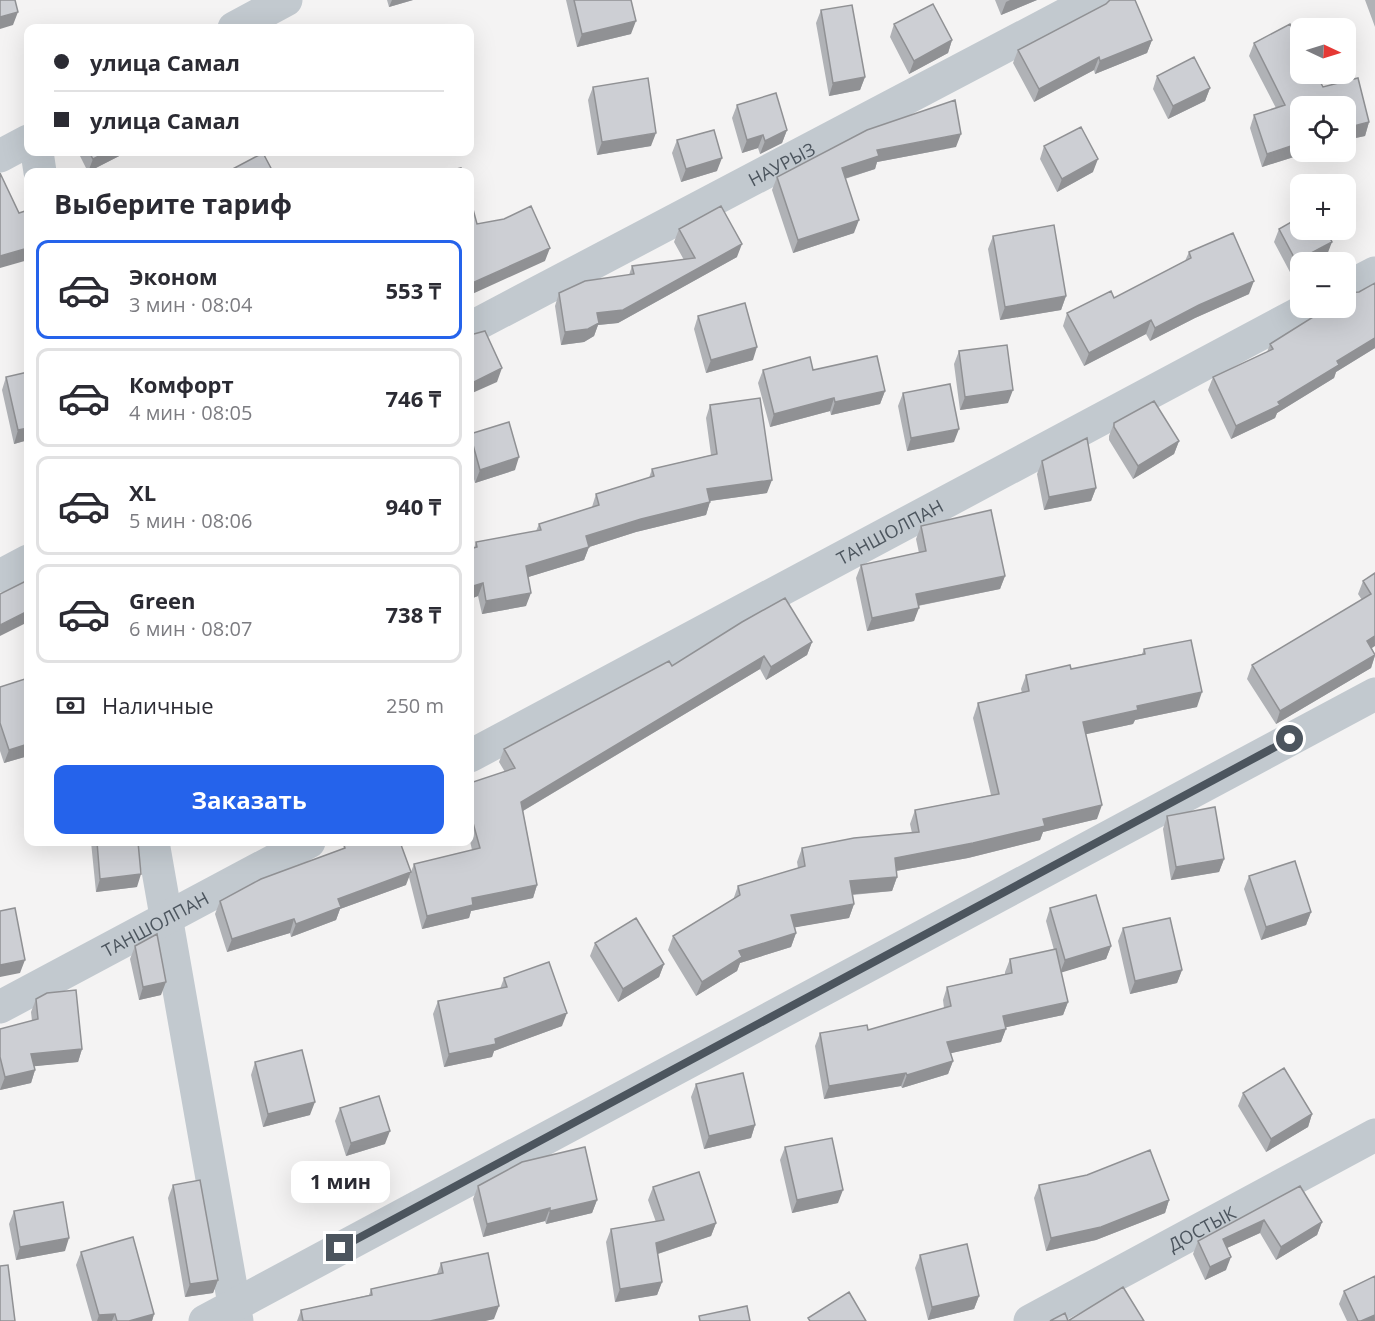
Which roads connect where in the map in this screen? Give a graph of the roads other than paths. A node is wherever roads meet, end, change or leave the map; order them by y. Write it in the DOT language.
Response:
graph roads {
  1 [pos="286,0"];
  2 [pos="1093,0"];
  3 [pos="241,24"];
  4 [pos="24,143"];
  5 [pos="0,156"];
  6 [pos="1375,273"];
  7 [pos="1356,283"];
  8 [pos="1291,318"];
  9 [pos="474,326"];
  10 [pos="24,563"];
  11 [pos="0,576"];
  12 [pos="1375,694"];
  13 [pos="474,754"];
  14 [pos="154,846"];
  15 [pos="301,846"];
  16 [pos="166,918"];
  17 [pos="0,1007"];
  18 [pos="1375,1135"];
  19 [pos="236,1313"];
  20 [pos="205,1321"];
  21 [pos="1030,1321"];
  1 -- 3 [label="street"];
  2 -- 9 [label="street, НАУРЫЗ"];
  4 -- 5 [label="street"];
  6 -- 7 [label="street"];
  8 -- 13 [label="street, ТАНШОЛПАН"];
  10 -- 11 [label="street"];
  12 -- 19 [label="street"];
  14 -- 16 [label="street"];
  15 -- 16 [label="street, ТАНШОЛПАН"];
  16 -- 17 [label="street, ТАНШОЛПАН"];
  16 -- 19 [label="street"];
  18 -- 21 [label="street, ДОСТЫК"];
  19 -- 20 [label="street"];
}
